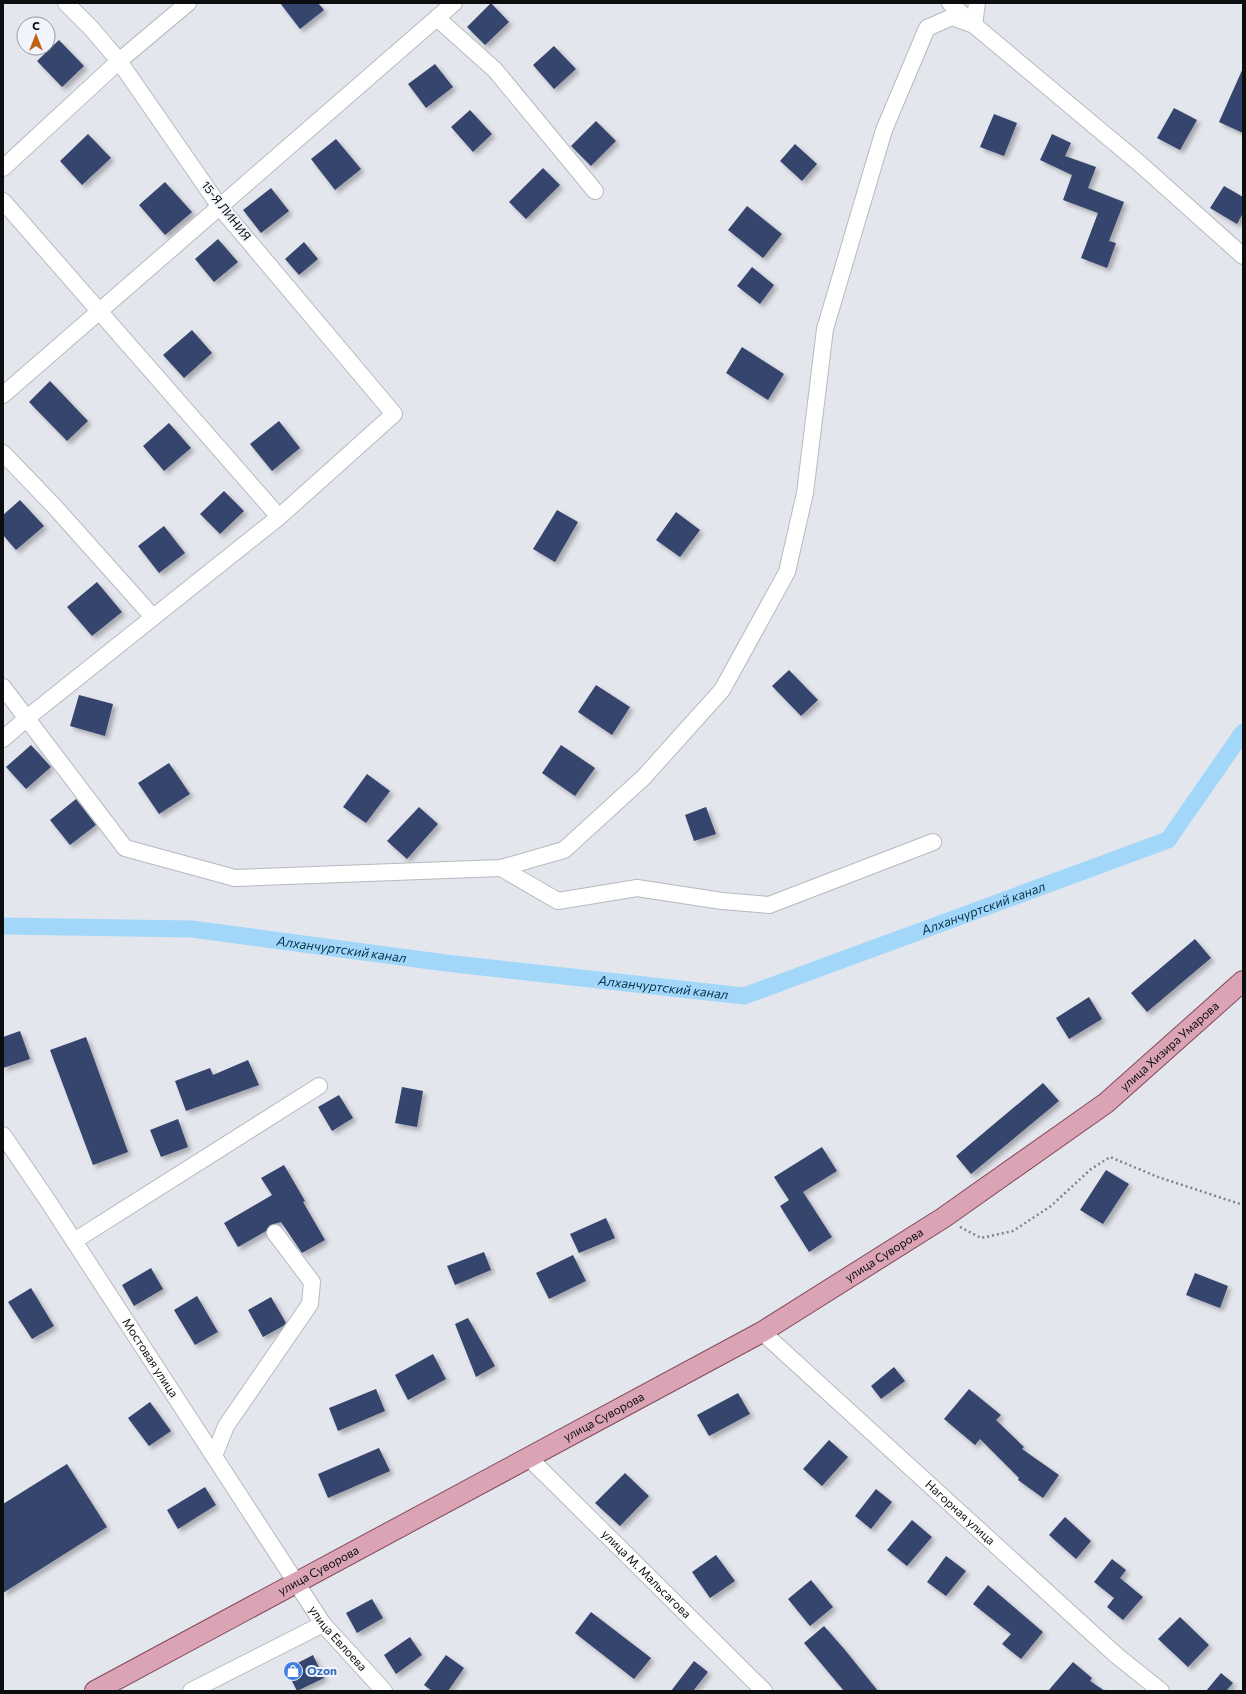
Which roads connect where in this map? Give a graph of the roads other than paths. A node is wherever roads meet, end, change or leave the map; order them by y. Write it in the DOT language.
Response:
graph roads {
  1 [pos="66,3"];
  2 [pos="188,3"];
  3 [pos="454,3"];
  4 [pos="950,3"];
  5 [pos="977,3"];
  6 [pos="437,18"];
  7 [pos="974,25"];
  8 [pos="119,61"];
  9 [pos="3,168"];
  10 [pos="595,191"];
  11 [pos="3,201"];
  12 [pos="220,206"];
  13 [pos="1243,256"];
  14 [pos="100,311"];
  15 [pos="3,395"];
  16 [pos="3,453"];
  17 [pos="279,516"];
  18 [pos="153,617"];
  19 [pos="3,687"];
  20 [pos="27,718"];
  21 [pos="3,739"];
  22 [pos="934,842"];
  23 [pos="501,868"];
  24 [pos="1243,980"];
  25 [pos="319,1086"];
  26 [pos="1094,1111"];
  27 [pos="3,1135"];
  28 [pos="275,1233"];
  29 [pos="74,1241"];
  30 [pos="762,1332"];
  31 [pos="214,1456"];
  32 [pos="529,1458"];
  33 [pos="296,1582"];
  34 [pos="324,1624"];
  35 [pos="199,1689"];
  36 [pos="95,1691"];
  37 [pos="384,1691"];
  38 [pos="764,1691"];
  39 [pos="1161,1691"];
  1 -- 8 [label="street, 15-Я ЛИНИЯ"];
  2 -- 8 [label="street"];
  3 -- 6 [label="street"];
  4 -- 7 [label="street"];
  5 -- 7 [label="street"];
  6 -- 10 [label="street"];
  6 -- 12 [label="street"];
  7 -- 13 [label="street"];
  7 -- 23 [label="street"];
  8 -- 9 [label="street"];
  8 -- 12 [label="street, 15-Я ЛИНИЯ"];
  11 -- 14 [label="street"];
  12 -- 14 [label="street"];
  12 -- 17 [label="street, 15-Я ЛИНИЯ"];
  14 -- 15 [label="street"];
  14 -- 17 [label="street"];
  16 -- 18 [label="street"];
  17 -- 18 [label="street"];
  18 -- 20 [label="street"];
  19 -- 20 [label="street"];
  20 -- 21 [label="street"];
  20 -- 23 [label="street"];
  22 -- 23 [label="street"];
  24 -- 26 [label="main road, улица Хизира Умарова"];
  25 -- 29 [label="street"];
  26 -- 30 [label="main road, улица Суворова"];
  27 -- 29 [label="street, Мостовая улица"];
  28 -- 31 [label="street"];
  29 -- 31 [label="street, Мостовая улица"];
  30 -- 32 [label="main road, улица Суворова"];
  30 -- 39 [label="street, Нагорная улица"];
  31 -- 33 [label="street, Мостовая улица"];
  32 -- 33 [label="main road, улица Суворова"];
  32 -- 38 [label="street, улица М. Мальсагова"];
  33 -- 34 [label="street, улица Евлоева"];
  33 -- 36 [label="main road, улица Суворова"];
  34 -- 35 [label="street"];
  34 -- 37 [label="street, улица Евлоева"];
}
